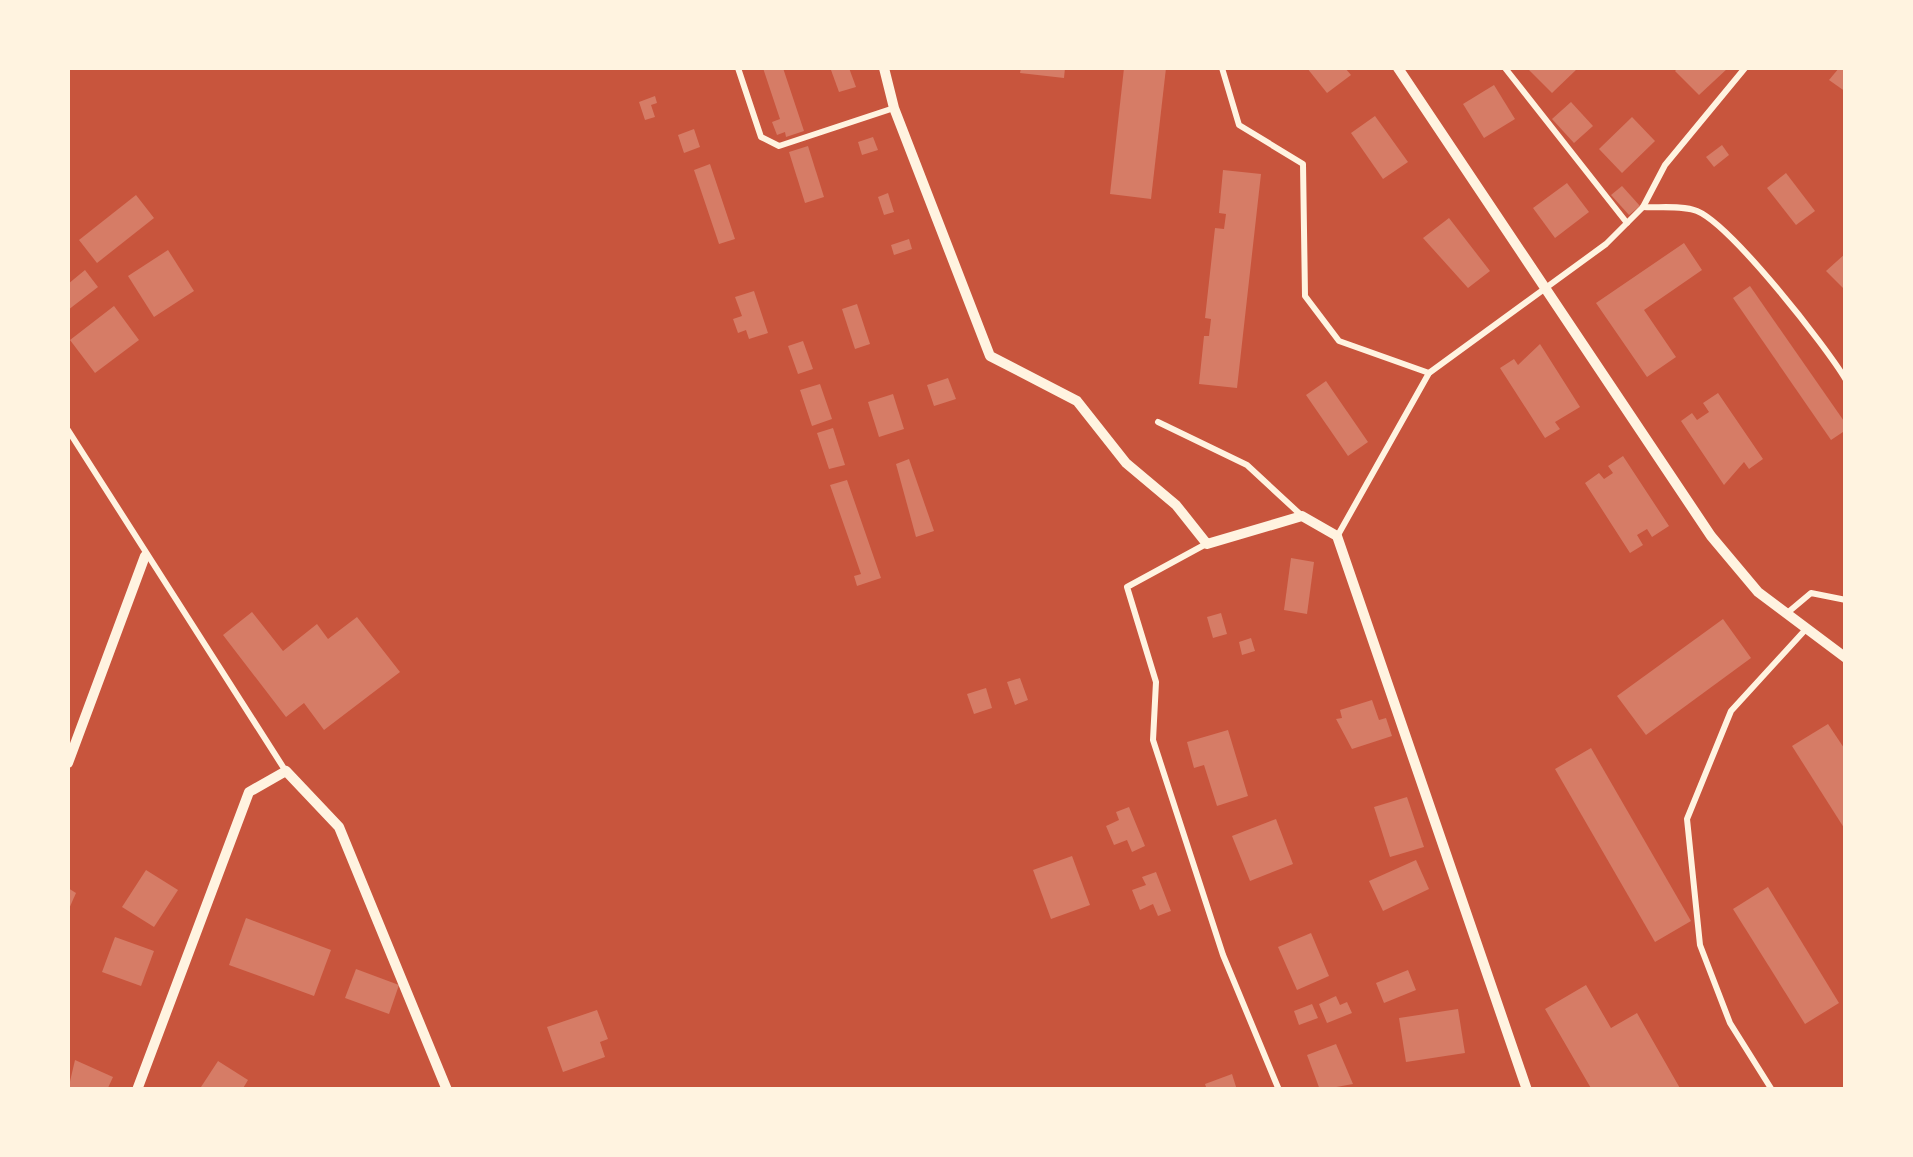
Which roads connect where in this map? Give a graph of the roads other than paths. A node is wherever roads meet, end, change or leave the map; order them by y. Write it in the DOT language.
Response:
graph roads {
  1 [pos="738,68"];
  2 [pos="884,68"];
  3 [pos="1222,68"];
  4 [pos="1398,68"];
  5 [pos="1505,68"];
  6 [pos="1745,68"];
  7 [pos="894,108"];
  8 [pos="1643,207"];
  9 [pos="1626,223"];
  10 [pos="1546,288"];
  11 [pos="1429,374"];
  12 [pos="1846,380"];
  13 [pos="1158,422"];
  14 [pos="68,430"];
  15 [pos="1302,516"];
  16 [pos="1337,536"];
  17 [pos="1207,544"];
  18 [pos="144,556"];
  19 [pos="1846,600"];
  20 [pos="1786,614"];
  21 [pos="1806,629"];
  22 [pos="1846,658"];
  23 [pos="68,763"];
  24 [pos="286,772"];
  25 [pos="137,1090"];
  26 [pos="447,1090"];
  27 [pos="1279,1090"];
  28 [pos="1527,1090"];
  29 [pos="1772,1090"];
  1 -- 7 [label="lane"];
  2 -- 7 [label="street"];
  3 -- 11 [label="lane"];
  4 -- 10 [label="street"];
  5 -- 9 [label="lane"];
  6 -- 8 [label="lane"];
  7 -- 17 [label="street"];
  8 -- 9 [label="lane"];
  8 -- 12 [label="lane"];
  9 -- 10 [label="lane"];
  10 -- 11 [label="lane"];
  10 -- 20 [label="street"];
  11 -- 16 [label="lane"];
  13 -- 15 [label="lane"];
  14 -- 18 [label="lane"];
  15 -- 16 [label="street"];
  15 -- 17 [label="street"];
  16 -- 28 [label="street"];
  17 -- 27 [label="lane"];
  18 -- 23 [label="street"];
  18 -- 24 [label="lane"];
  19 -- 20 [label="lane"];
  20 -- 21 [label="street"];
  21 -- 22 [label="street"];
  21 -- 29 [label="lane"];
  24 -- 25 [label="street"];
  24 -- 26 [label="street"];
}
